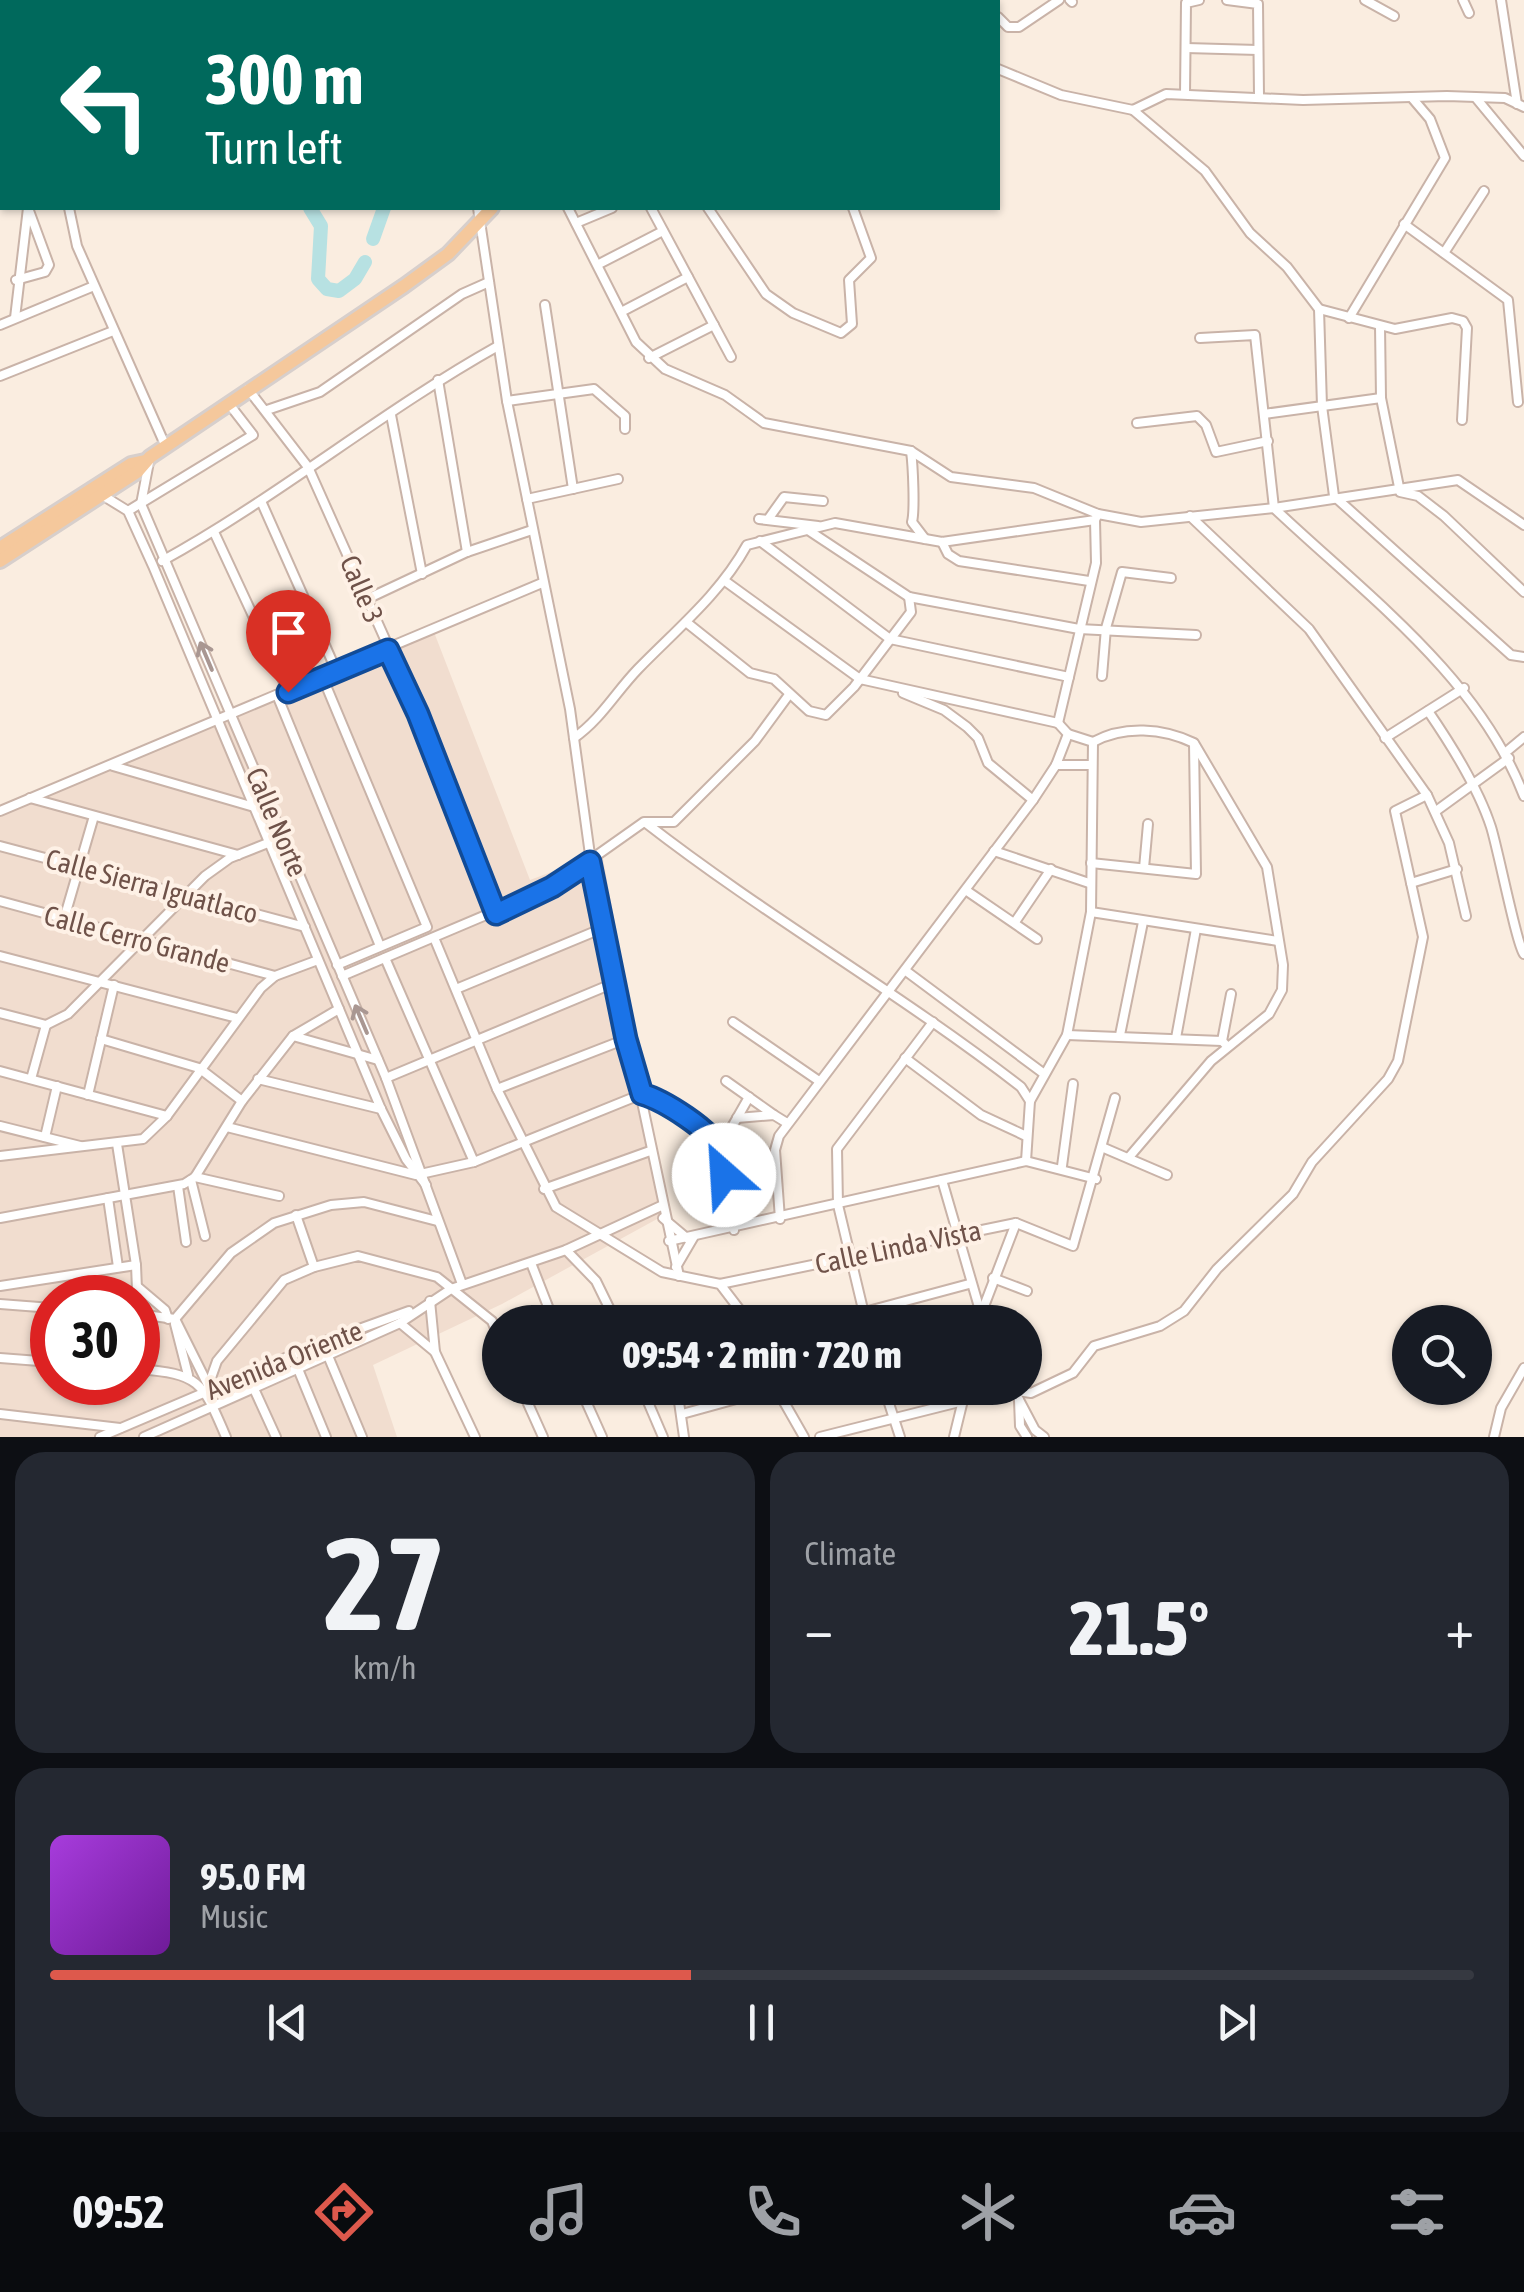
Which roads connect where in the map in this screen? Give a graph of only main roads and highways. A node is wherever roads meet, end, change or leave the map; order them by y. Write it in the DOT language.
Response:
graph roads {
  1 [pos="479,214"];
  2 [pos="147,459"];
  3 [pos="0,548"];
  4 [pos="0,561"];
  1 -- 2 [label="main road"];
  2 -- 3 [label="main road"];
  2 -- 4 [label="main road"];
}
